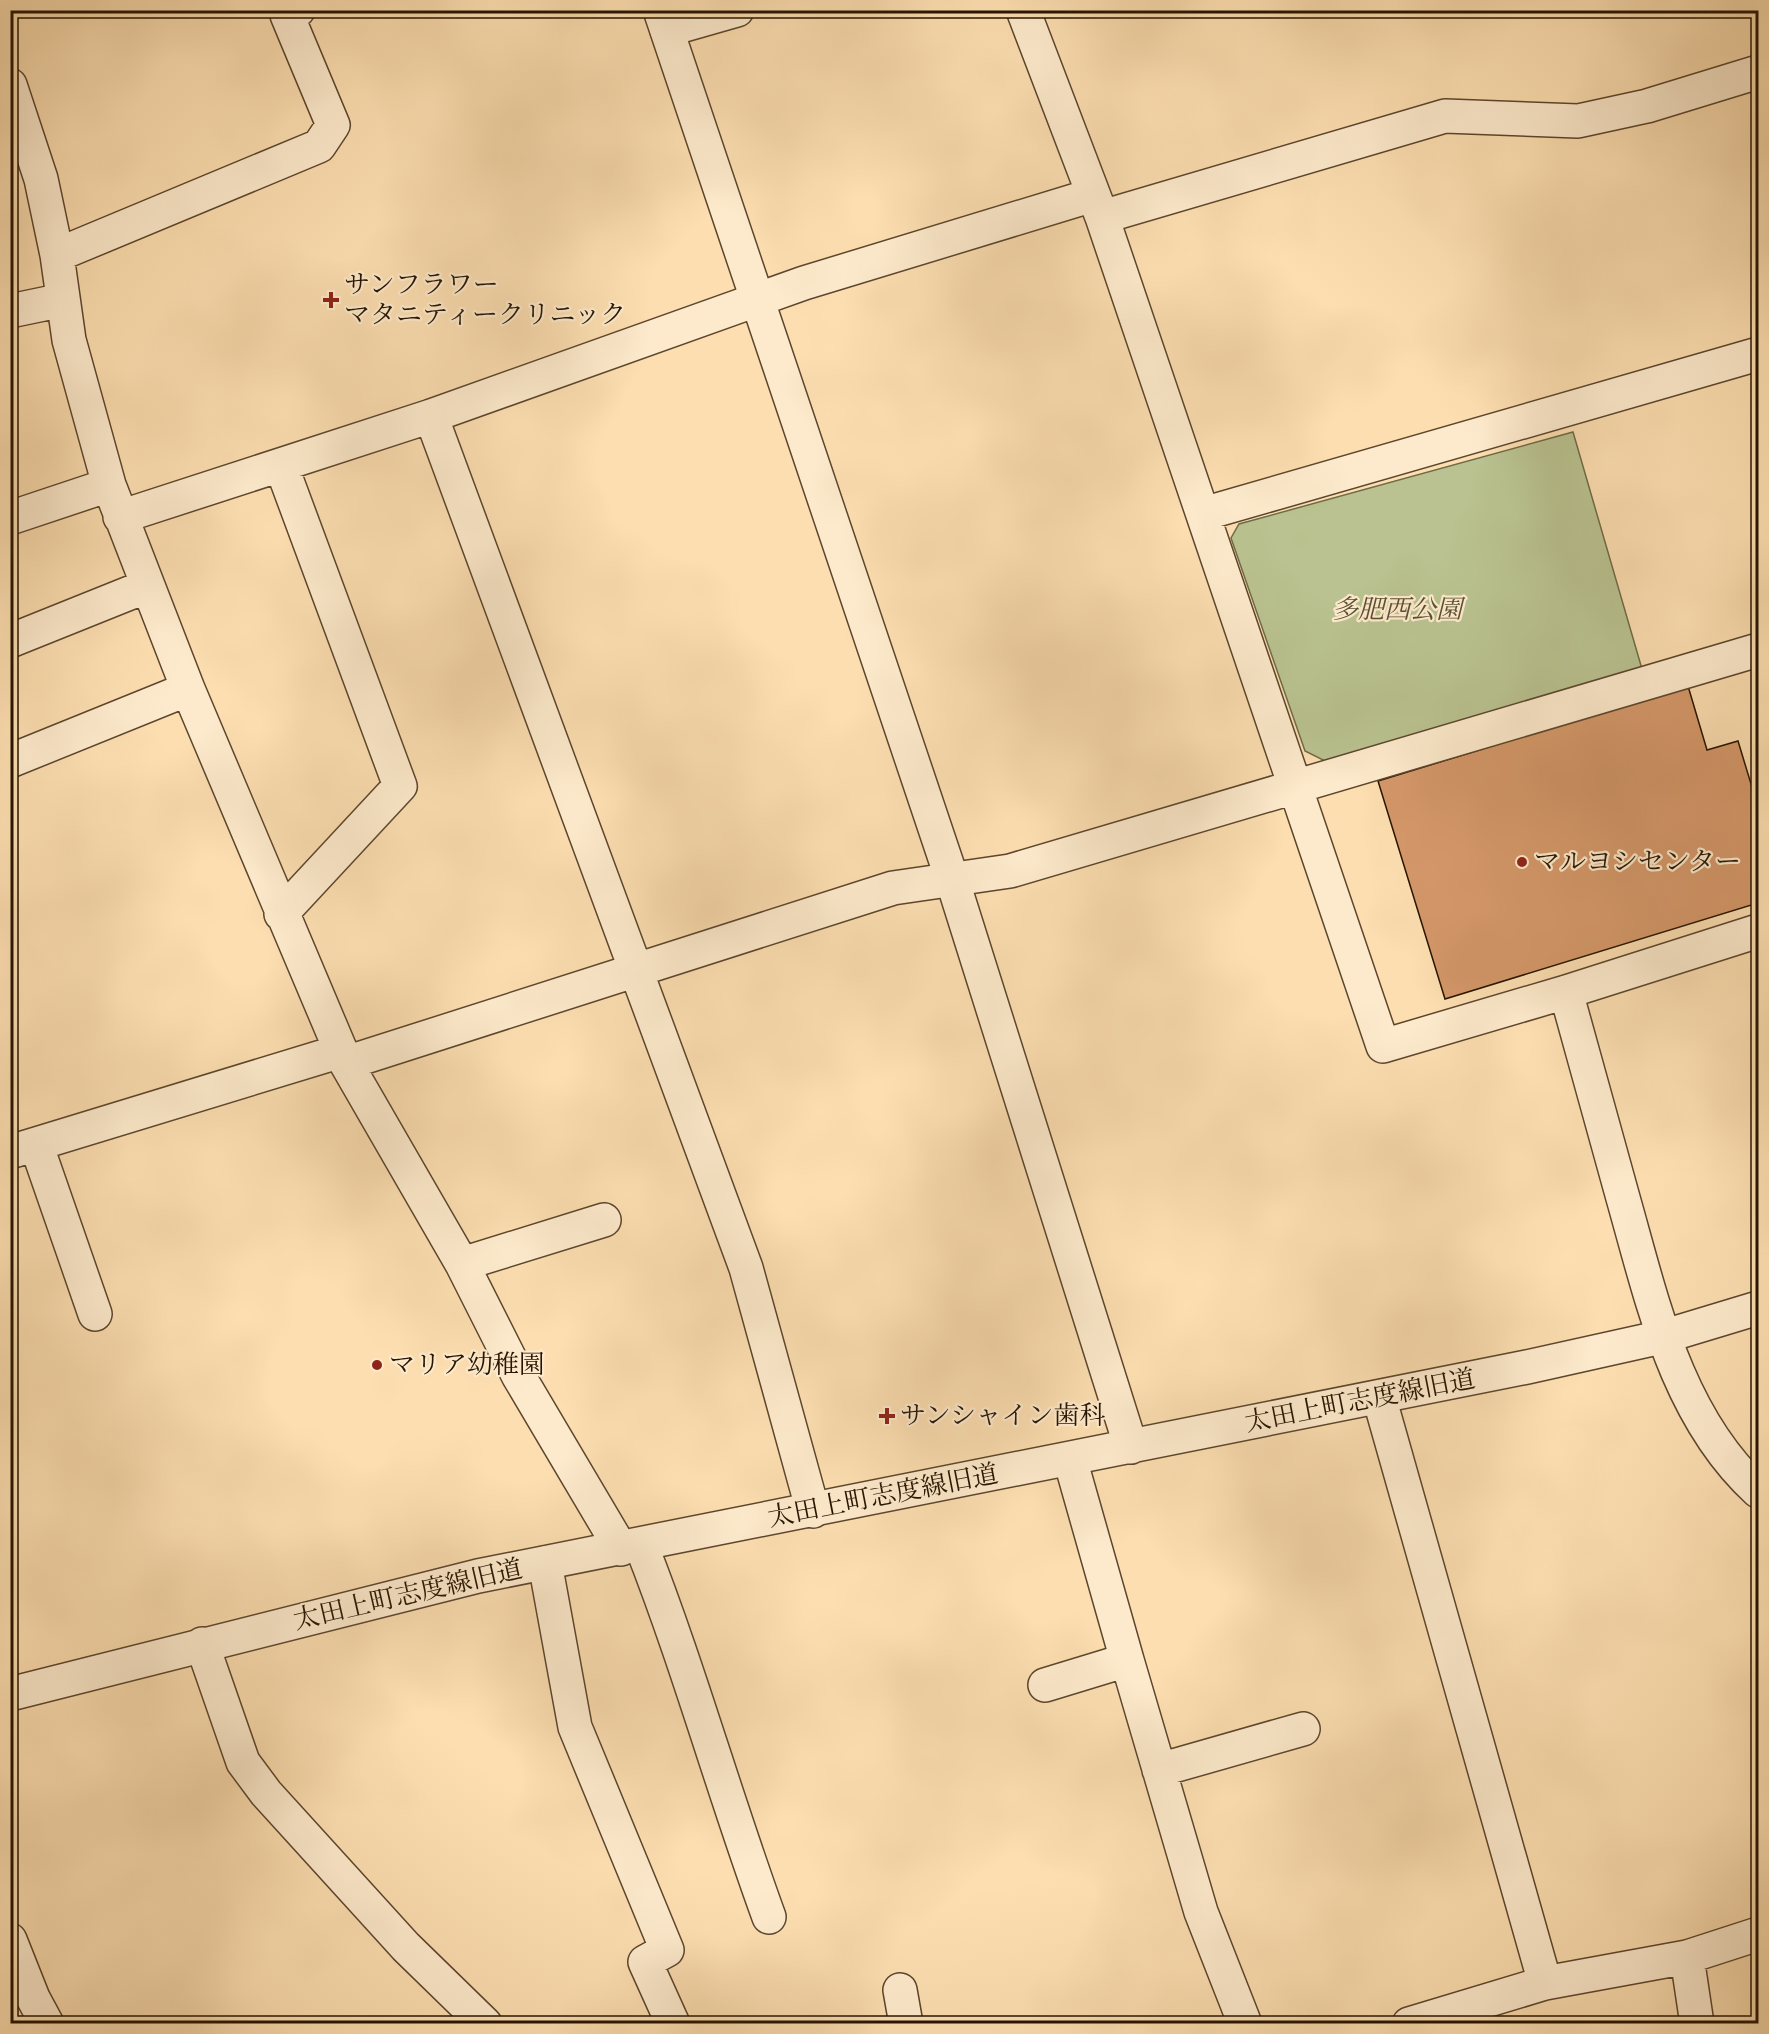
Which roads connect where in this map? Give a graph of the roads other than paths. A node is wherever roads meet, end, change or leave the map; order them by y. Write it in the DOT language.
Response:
graph roads {
  1 [pos="298,10"];
  2 [pos="737,10"];
  3 [pos="1023,10"];
  4 [pos="664,20"];
  5 [pos="1758,72"];
  6 [pos="10,85"];
  7 [pos="1098,206"];
  8 [pos="57,255"];
  9 [pos="756,299"];
  10 [pos="63,300"];
  11 [pos="10,311"];
  12 [pos="1758,354"];
  13 [pos="431,416"];
  14 [pos="281,465"];
  15 [pos="109,485"];
  16 [pos="1203,514"];
  17 [pos="120,517"];
  18 [pos="10,518"];
  19 [pos="147,586"];
  20 [pos="10,640"];
  21 [pos="1758,650"];
  22 [pos="188,689"];
  23 [pos="10,761"];
  24 [pos="1296,788"];
  25 [pos="952,879"];
  26 [pos="282,914"];
  27 [pos="1758,931"];
  28 [pos="638,971"];
  29 [pos="1566,992"];
  30 [pos="344,1057"];
  31 [pos="23,1148"];
  32 [pos="604,1220"];
  33 [pos="462,1264"];
  34 [pos="1758,1308"];
  35 [pos="95,1314"];
  36 [pos="1662,1337"];
  37 [pos="1379,1397"];
  38 [pos="1131,1447"];
  39 [pos="1070,1459"];
  40 [pos="1758,1491"];
  41 [pos="813,1510"];
  42 [pos="631,1547"];
  43 [pos="545,1563"];
  44 [pos="202,1644"];
  45 [pos="1127,1660"];
  46 [pos="1045,1685"];
  47 [pos="10,1694"];
  48 [pos="1303,1729"];
  49 [pos="1159,1770"];
  50 [pos="769,1917"];
  51 [pos="1758,1934"];
  52 [pos="10,1940"];
  53 [pos="1686,1957"];
  54 [pos="1545,1983"];
  55 [pos="900,1990"];
  56 [pos="47,2024"];
  57 [pos="485,2024"];
  58 [pos="673,2024"];
  59 [pos="906,2024"];
  60 [pos="1245,2024"];
  61 [pos="1408,2024"];
  62 [pos="1697,2024"];
  1 -- 8 [label="street"];
  2 -- 4 [label="street"];
  3 -- 7 [label="street"];
  4 -- 9 [label="street"];
  5 -- 7 [label="street"];
  6 -- 8 [label="street"];
  7 -- 9 [label="street"];
  7 -- 16 [label="street"];
  8 -- 10 [label="street"];
  9 -- 13 [label="street"];
  9 -- 25 [label="street"];
  10 -- 11 [label="street"];
  10 -- 15 [label="street"];
  12 -- 16 [label="street"];
  13 -- 14 [label="street"];
  13 -- 28 [label="street"];
  14 -- 17 [label="street"];
  14 -- 26 [label="street"];
  15 -- 17 [label="street"];
  15 -- 18 [label="street"];
  16 -- 24 [label="street"];
  17 -- 19 [label="street"];
  19 -- 20 [label="street"];
  19 -- 22 [label="street"];
  21 -- 24 [label="street"];
  22 -- 23 [label="street"];
  22 -- 26 [label="street"];
  24 -- 25 [label="street"];
  24 -- 29 [label="street"];
  25 -- 28 [label="street"];
  25 -- 38 [label="street"];
  26 -- 30 [label="street"];
  27 -- 29 [label="street"];
  28 -- 30 [label="street"];
  28 -- 41 [label="street"];
  29 -- 36 [label="street"];
  30 -- 31 [label="street"];
  30 -- 33 [label="street"];
  31 -- 35 [label="street"];
  32 -- 33 [label="street"];
  33 -- 42 [label="street"];
  34 -- 36 [label="street, 太田上町志度線旧道"];
  36 -- 37 [label="street, 太田上町志度線旧道"];
  36 -- 40 [label="street"];
  37 -- 38 [label="street, 太田上町志度線旧道"];
  37 -- 54 [label="street"];
  38 -- 39 [label="street, 太田上町志度線旧道"];
  39 -- 41 [label="street, 太田上町志度線旧道"];
  39 -- 45 [label="street"];
  41 -- 42 [label="street, 太田上町志度線旧道"];
  42 -- 43 [label="street, 太田上町志度線旧道"];
  42 -- 50 [label="street"];
  43 -- 44 [label="street, 太田上町志度線旧道"];
  43 -- 58 [label="street"];
  44 -- 47 [label="street, 太田上町志度線旧道"];
  44 -- 57 [label="street"];
  45 -- 46 [label="street"];
  45 -- 49 [label="street"];
  48 -- 49 [label="street"];
  49 -- 60 [label="street"];
  51 -- 53 [label="street"];
  52 -- 56 [label="street"];
  53 -- 54 [label="street"];
  53 -- 62 [label="street"];
  54 -- 61 [label="street"];
  55 -- 59 [label="street"];
}
